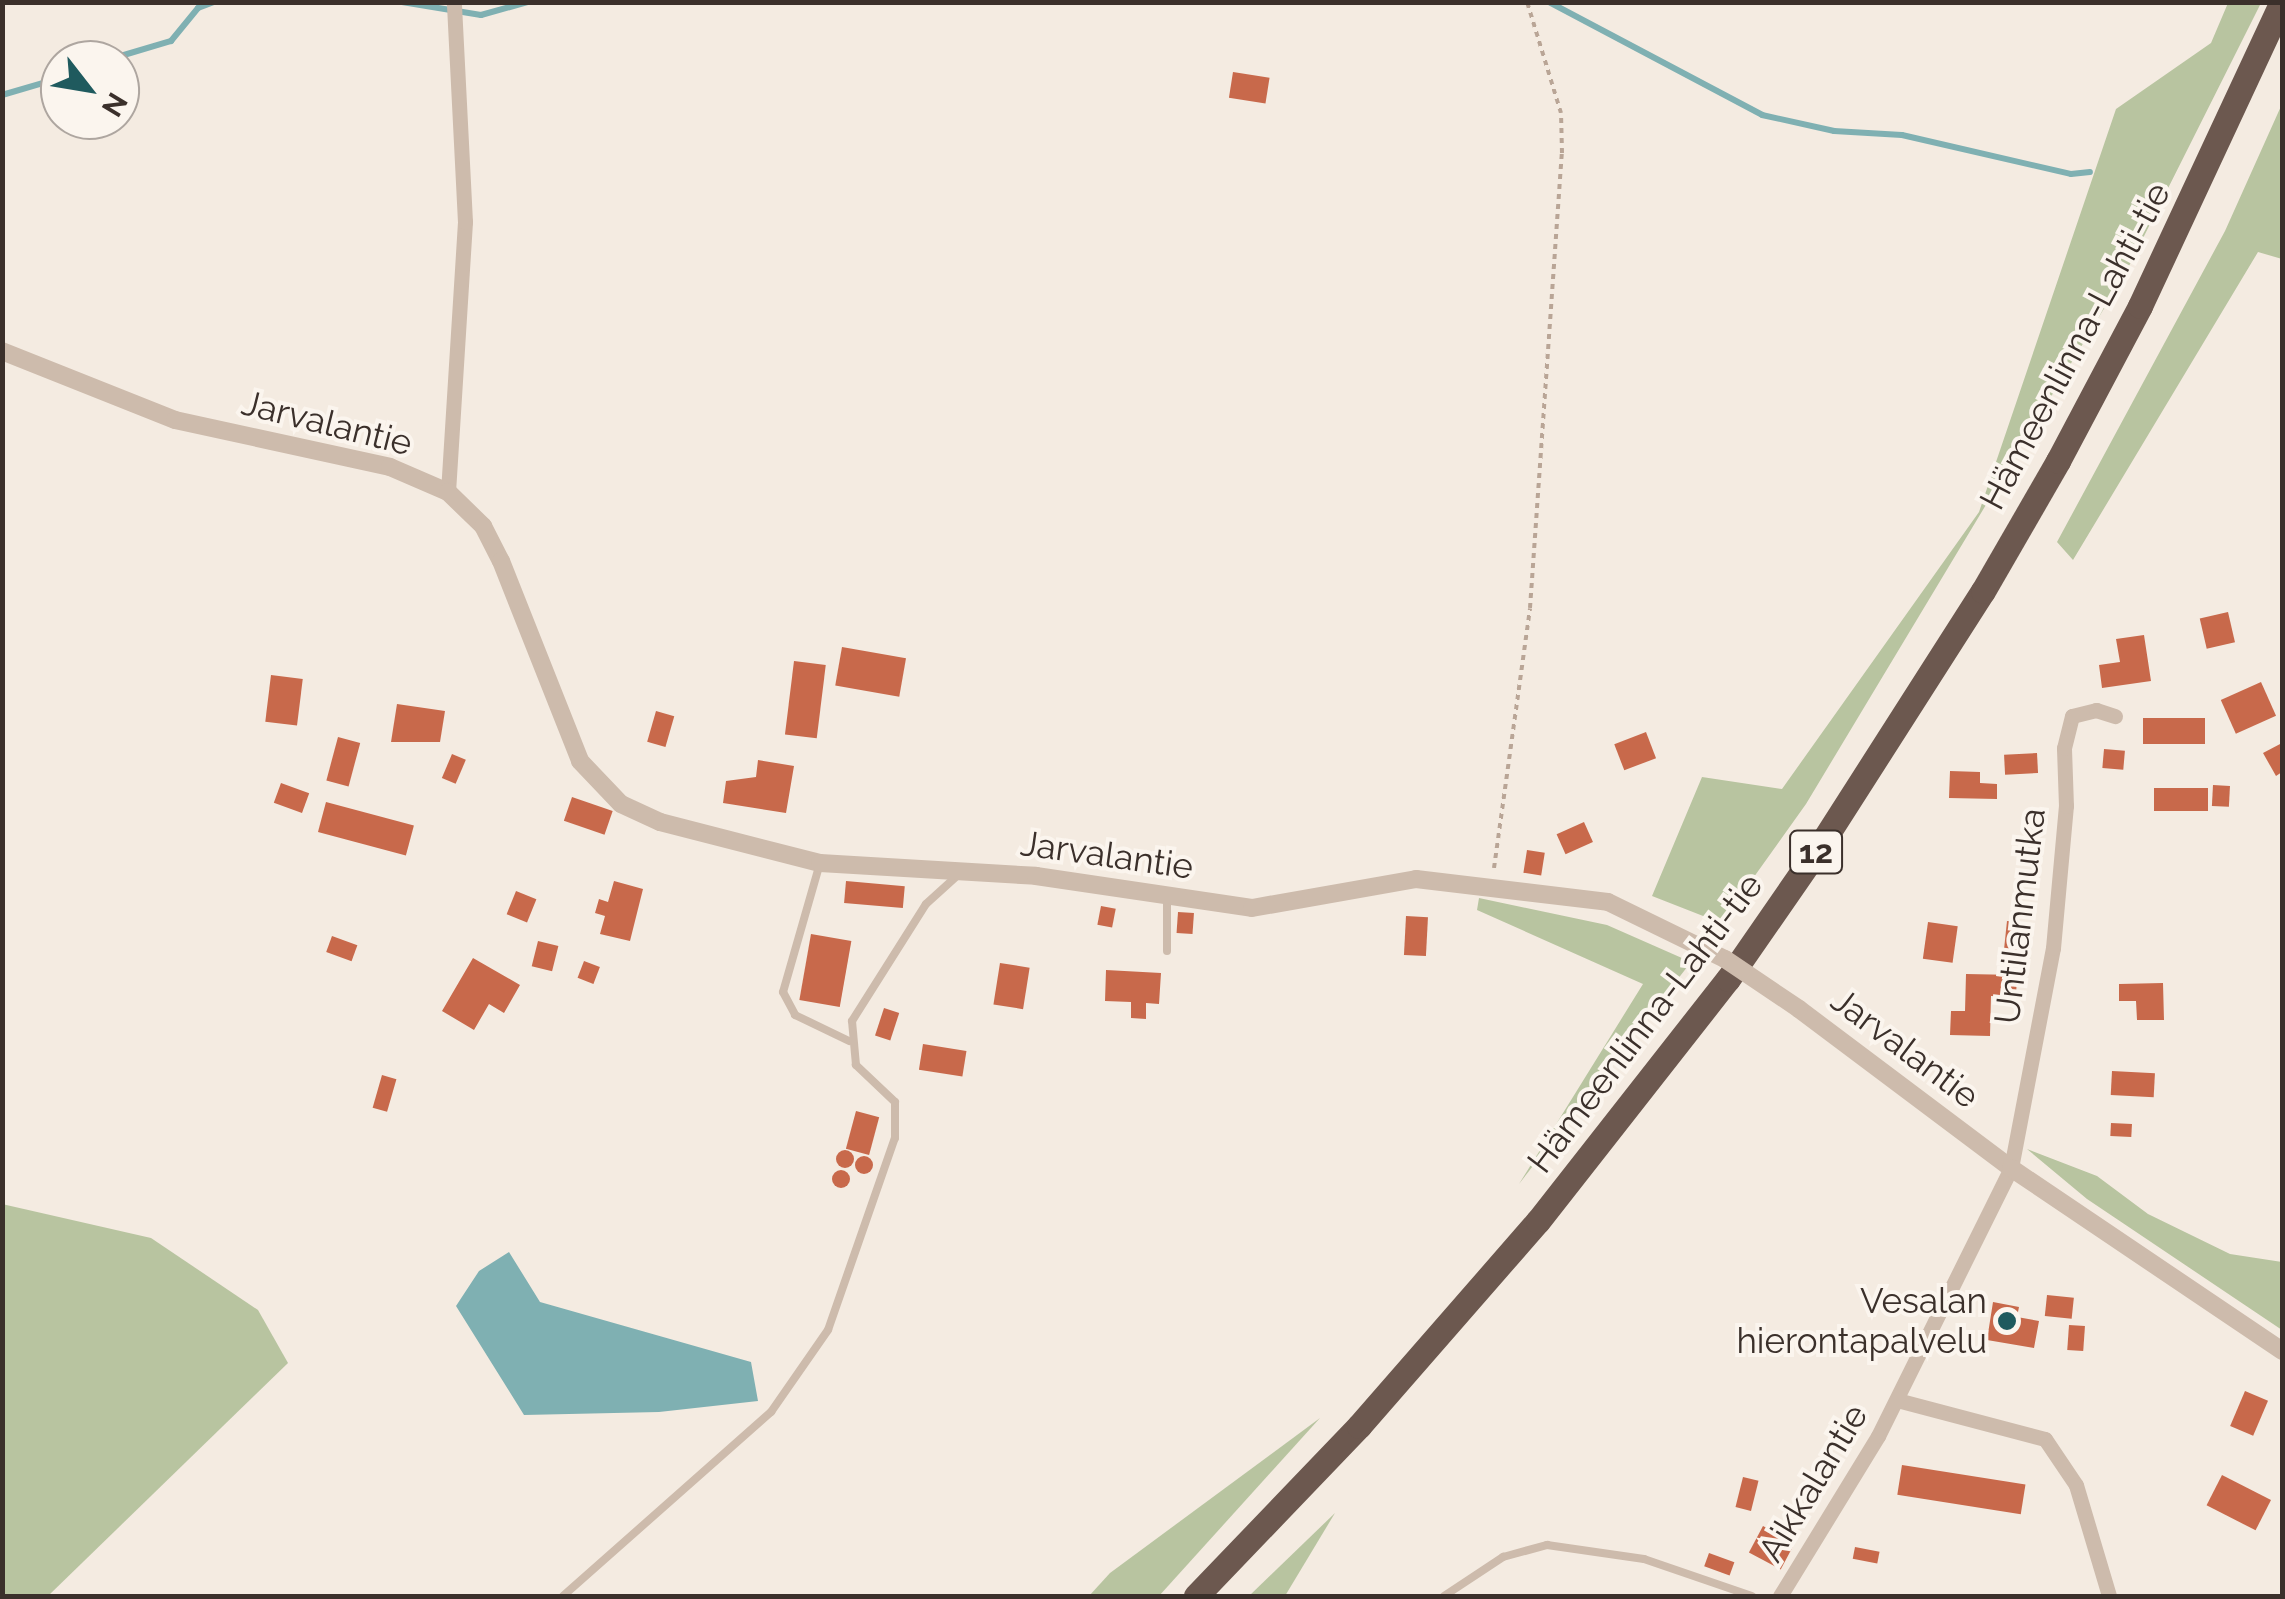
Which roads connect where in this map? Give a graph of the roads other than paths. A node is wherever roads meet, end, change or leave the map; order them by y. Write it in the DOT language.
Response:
graph roads {
  1 [pos="454,2"];
  2 [pos="2282,2"];
  3 [pos="2,351"];
  4 [pos="448,492"];
  5 [pos="2115,716"];
  6 [pos="820,863"];
  7 [pos="966,872"];
  8 [pos="1167,895"];
  9 [pos="1167,950"];
  10 [pos="850,1041"];
  11 [pos="2011,1168"];
  12 [pos="2282,1352"];
  13 [pos="1897,1400"];
  14 [pos="564,1596"];
  15 [pos="1196,1596"];
  16 [pos="1444,1596"];
  17 [pos="1752,1596"];
  18 [pos="1780,1596"];
  19 [pos="2108,1596"];
  1 -- 4 [label="street"];
  2 -- 15 [label="highway, Hämeenlinna-Lahti-tie / 12"];
  3 -- 4 [label="street, Jarvalantie"];
  4 -- 6 [label="street, Jarvalantie"];
  5 -- 11 [label="street, Untilanmutka"];
  6 -- 7 [label="street, Jarvalantie"];
  6 -- 10 [label="lane"];
  7 -- 8 [label="street, Jarvalantie"];
  7 -- 10 [label="lane"];
  8 -- 9 [label="lane"];
  8 -- 11 [label="street, Jarvalantie, bridge"];
  10 -- 14 [label="lane"];
  11 -- 12 [label="street, Jarvalantie"];
  11 -- 13 [label="street, Aikkalantie"];
  13 -- 18 [label="street, Aikkalantie"];
  13 -- 19 [label="street, Aikkalantie"];
  16 -- 17 [label="lane"];
}
